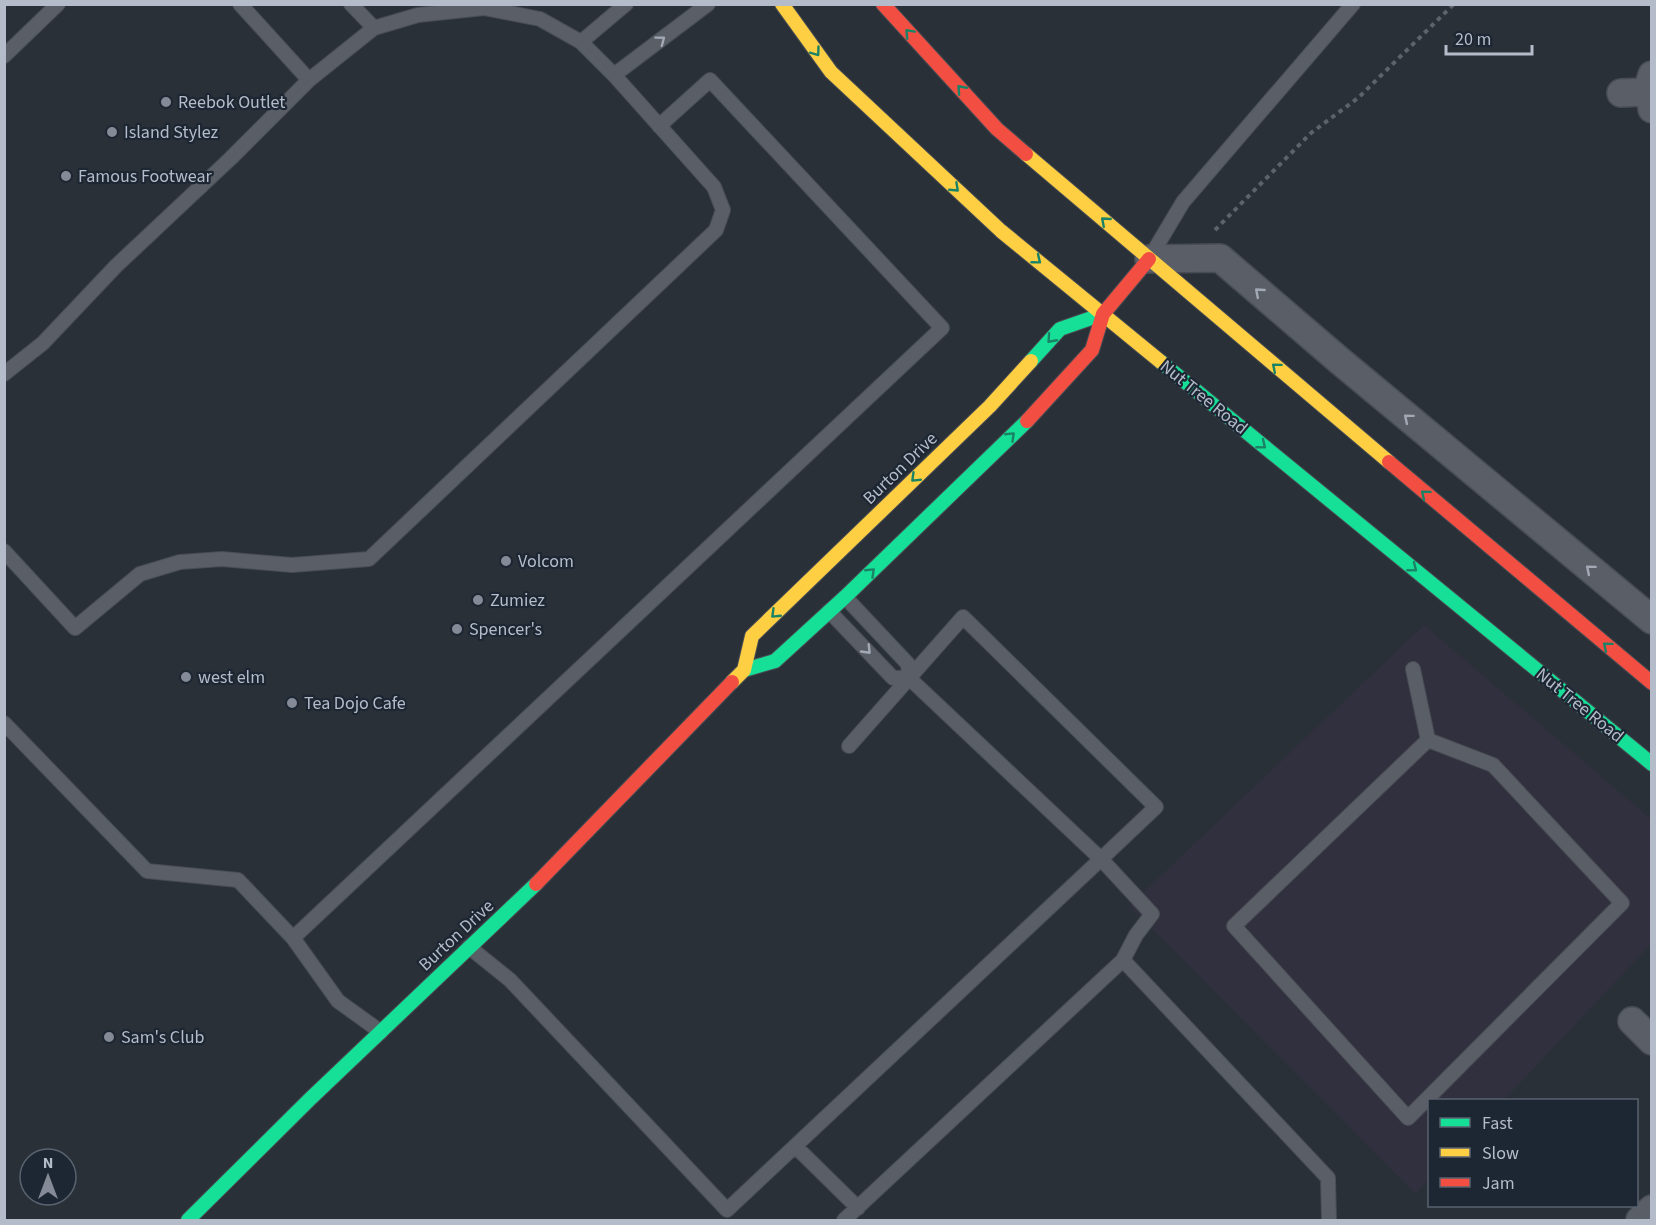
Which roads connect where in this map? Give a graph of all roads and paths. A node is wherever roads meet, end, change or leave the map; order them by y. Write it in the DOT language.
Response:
graph roads {
  1 [pos="58,4"];
  2 [pos="240,4"];
  3 [pos="351,4"];
  4 [pos="626,4"];
  5 [pos="708,4"];
  6 [pos="782,4"];
  7 [pos="883,4"];
  8 [pos="1353,4"];
  9 [pos="1454,4"];
  10 [pos="374,28"];
  11 [pos="581,42"];
  12 [pos="4,56"];
  13 [pos="614,75"];
  14 [pos="309,80"];
  15 [pos="1651,92"];
  16 [pos="1621,93"];
  17 [pos="659,126"];
  18 [pos="1210,234"];
  19 [pos="1149,259"];
  20 [pos="1103,314"];
  21 [pos="4,374"];
  22 [pos="4,551"];
  23 [pos="844,597"];
  24 [pos="829,611"];
  25 [pos="1652,620"];
  26 [pos="1413,669"];
  27 [pos="744,670"];
  28 [pos="909,678"];
  29 [pos="1652,683"];
  30 [pos="4,723"];
  31 [pos="1428,740"];
  32 [pos="849,746"];
  33 [pos="1652,764"];
  34 [pos="1101,859"];
  35 [pos="293,938"];
  36 [pos="469,947"];
  37 [pos="1123,960"];
  38 [pos="1632,1021"];
  39 [pos="381,1032"];
  40 [pos="1652,1041"];
  41 [pos="795,1146"];
  42 [pos="858,1208"];
  43 [pos="1652,1209"];
  44 [pos="188,1221"];
  45 [pos="844,1221"];
  46 [pos="1329,1221"];
  47 [pos="1640,1221"];
  1 -- 12 [label="lane"];
  2 -- 14 [label="lane"];
  3 -- 10 [label="lane"];
  4 -- 11 [label="lane"];
  13 -- 5 [label="lane, one-way"];
  6 -- 20 [label="main road, Nut Tree Road, one-way"];
  19 -- 7 [label="main road, one-way"];
  8 -- 19 [label="lane"];
  9 -- 18 [label="path"];
  10 -- 11 [label="lane"];
  10 -- 14 [label="lane"];
  11 -- 13 [label="lane"];
  13 -- 17 [label="lane"];
  14 -- 21 [label="lane"];
  15 -- 16 [label="street"];
  17 -- 22 [label="lane"];
  17 -- 35 [label="lane"];
  19 -- 20 [label="main road"];
  25 -- 19 [label="street, one-way"];
  29 -- 19 [label="main road, one-way"];
  23 -- 20 [label="main road, one-way"];
  20 -- 27 [label="main road, Burton Drive, one-way"];
  20 -- 33 [label="main road, Nut Tree Road, one-way"];
  23 -- 24 [label="main road"];
  23 -- 28 [label="lane"];
  24 -- 27 [label="main road"];
  24 -- 28 [label="lane, one-way"];
  26 -- 31 [label="lane"];
  27 -- 36 [label="main road, Burton Drive"];
  28 -- 32 [label="lane"];
  28 -- 34 [label="lane"];
  28 -- 34 [label="lane"];
  30 -- 35 [label="lane"];
  31 -- 31 [label="lane"];
  34 -- 37 [label="lane"];
  34 -- 41 [label="lane"];
  35 -- 39 [label="lane"];
  36 -- 39 [label="main road, Burton Drive"];
  36 -- 41 [label="lane"];
  37 -- 42 [label="lane"];
  37 -- 46 [label="lane"];
  38 -- 40 [label="street"];
  39 -- 44 [label="main road, Burton Drive"];
  41 -- 42 [label="lane"];
  42 -- 45 [label="lane"];
  43 -- 47 [label="street"];
}
